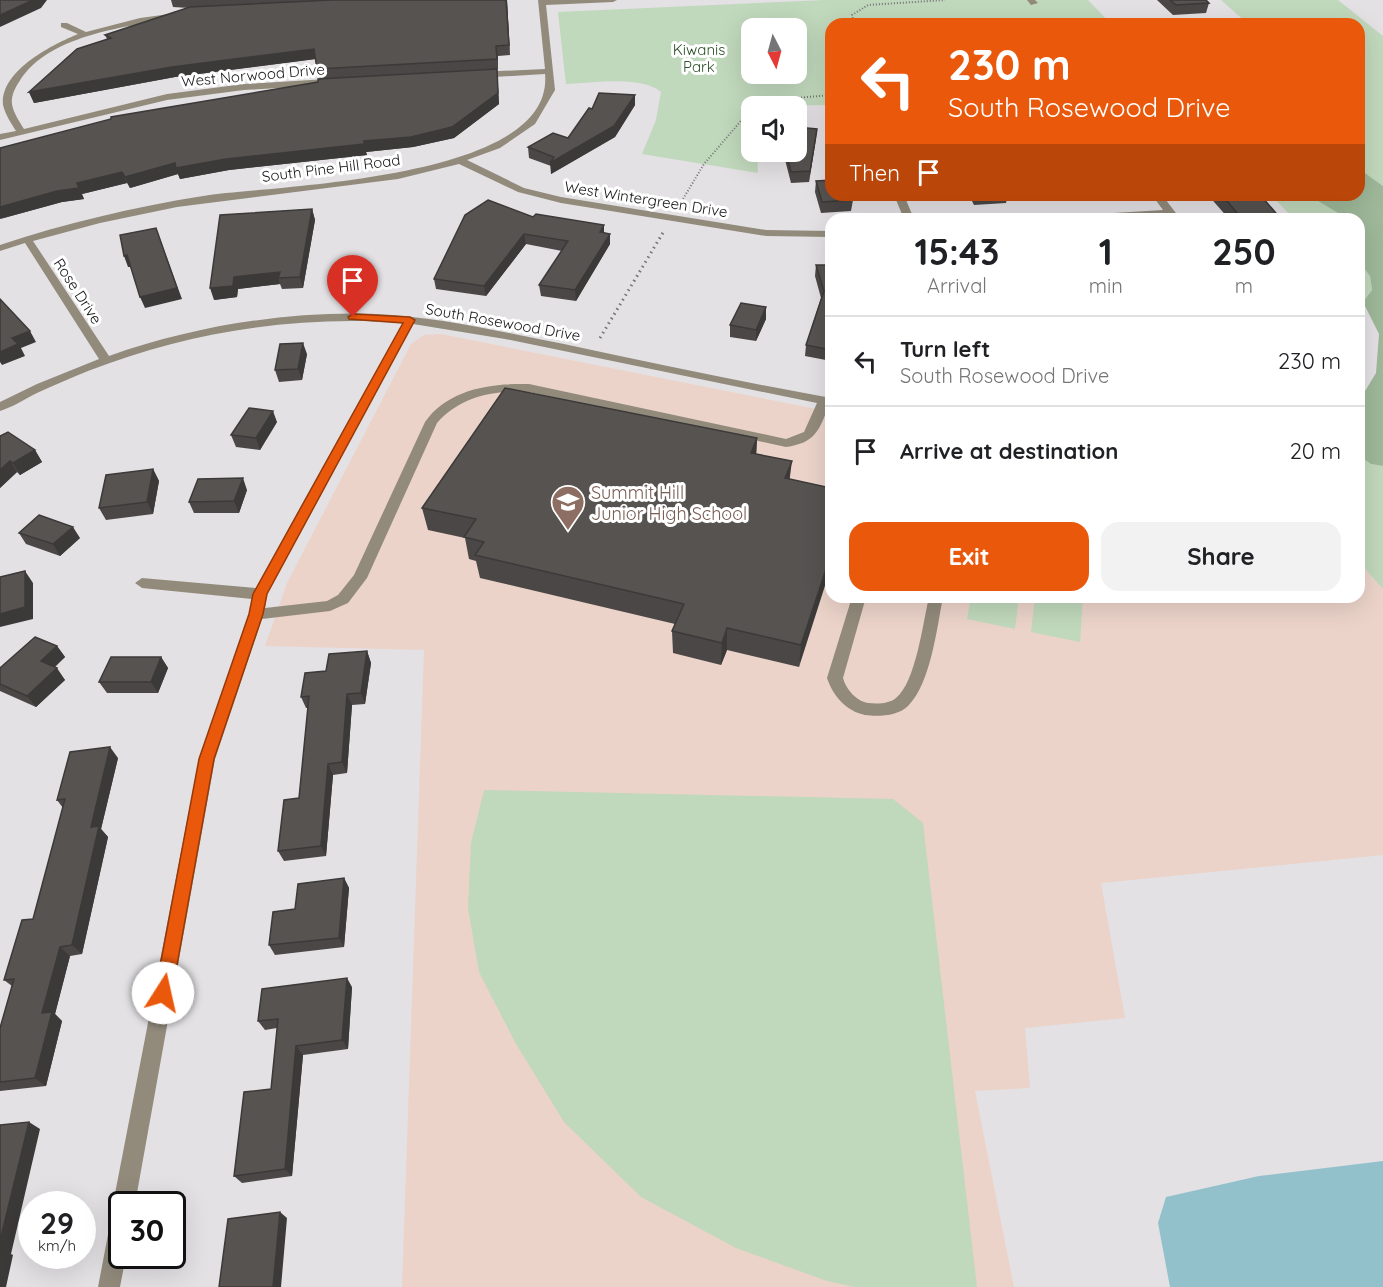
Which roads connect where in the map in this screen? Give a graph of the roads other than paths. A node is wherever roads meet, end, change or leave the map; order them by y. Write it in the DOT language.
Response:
graph roads {
  1 [pos="613,0"];
  2 [pos="583,1"];
  3 [pos="543,2"];
  4 [pos="194,13"];
  5 [pos="64,25"];
  6 [pos="84,34"];
  7 [pos="549,71"];
  8 [pos="467,75"];
  9 [pos="338,82"];
  10 [pos="21,132"];
  11 [pos="0,137"];
  12 [pos="463,162"];
  13 [pos="1162,201"];
  14 [pos="1171,213"];
  15 [pos="825,234"];
  16 [pos="27,239"];
  17 [pos="0,248"];
  18 [pos="410,320"];
  19 [pos="105,359"];
  20 [pos="825,400"];
  21 [pos="0,407"];
  22 [pos="825,407"];
  23 [pos="142,584"];
  24 [pos="260,594"];
  25 [pos="857,603"];
  26 [pos="935,603"];
  27 [pos="256,614"];
  28 [pos="126,1191"];
  29 [pos="112,1269"];
  30 [pos="109,1287"];
  1 -- 2 [label="street"];
  2 -- 3 [label="street"];
  3 -- 7 [label="street, South Pine Hill Road"];
  4 -- 6 [label="street"];
  5 -- 6 [label="street"];
  6 -- 10 [label="street"];
  7 -- 8 [label="street"];
  7 -- 12 [label="street, South Pine Hill Road"];
  9 -- 10 [label="street, West Norwood Drive"];
  10 -- 11 [label="street, West Norwood Drive"];
  12 -- 15 [label="street, West Wintergreen Drive"];
  12 -- 16 [label="street, South Pine Hill Road"];
  13 -- 14 [label="street"];
  16 -- 17 [label="street, South Pine Hill Road"];
  16 -- 19 [label="street, Rose Drive"];
  18 -- 19 [label="street, South Rosewood Drive"];
  18 -- 20 [label="street, South Rosewood Drive"];
  18 -- 24 [label="street"];
  19 -- 21 [label="street, South Rosewood Drive"];
  22 -- 27 [label="street"];
  23 -- 24 [label="street"];
  24 -- 27 [label="street"];
  25 -- 26 [label="street"];
  27 -- 28 [label="street"];
  29 -- 30 [label="street"];
}
